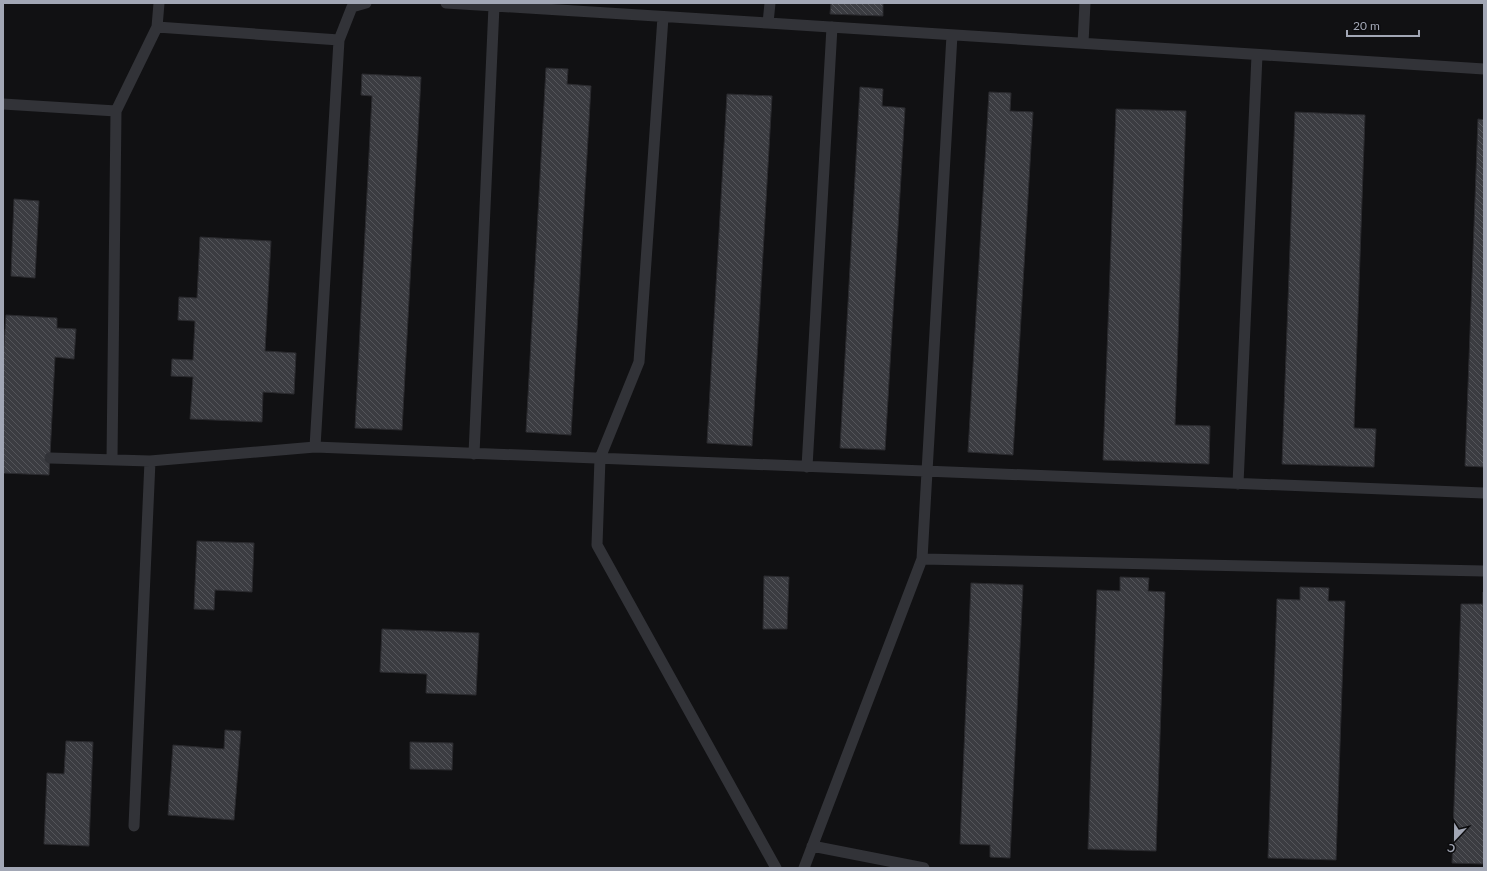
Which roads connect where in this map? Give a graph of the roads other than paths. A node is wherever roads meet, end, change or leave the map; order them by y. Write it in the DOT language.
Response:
graph roads {
  1 [pos="159,3"];
  2 [pos="366,3"];
  3 [pos="446,3"];
  4 [pos="770,3"];
  5 [pos="1085,3"];
  6 [pos="494,6"];
  7 [pos="663,16"];
  8 [pos="768,23"];
  9 [pos="158,27"];
  10 [pos="832,27"];
  11 [pos="952,35"];
  12 [pos="339,40"];
  13 [pos="1083,44"];
  14 [pos="1257,55"];
  15 [pos="1484,69"];
  16 [pos="3,104"];
  17 [pos="116,111"];
  18 [pos="315,447"];
  19 [pos="474,454"];
  20 [pos="50,458"];
  21 [pos="600,458"];
  22 [pos="112,460"];
  23 [pos="150,461"];
  24 [pos="807,467"];
  25 [pos="926,471"];
  26 [pos="1238,484"];
  27 [pos="1484,494"];
  28 [pos="922,559"];
  29 [pos="1484,571"];
  30 [pos="134,826"];
  31 [pos="812,846"];
  32 [pos="776,868"];
  33 [pos="804,868"];
  34 [pos="924,868"];
  1 -- 9 [label="lane"];
  2 -- 12 [label="lane"];
  3 -- 6 [label="lane"];
  4 -- 8 [label="lane"];
  5 -- 13 [label="lane"];
  6 -- 7 [label="lane"];
  6 -- 19 [label="lane"];
  7 -- 8 [label="lane"];
  7 -- 21 [label="lane"];
  8 -- 10 [label="lane"];
  9 -- 12 [label="lane"];
  9 -- 17 [label="lane"];
  10 -- 11 [label="lane"];
  10 -- 24 [label="lane"];
  11 -- 13 [label="lane"];
  11 -- 25 [label="lane"];
  12 -- 18 [label="lane"];
  13 -- 14 [label="lane"];
  14 -- 15 [label="lane"];
  14 -- 26 [label="lane"];
  16 -- 17 [label="lane"];
  17 -- 22 [label="lane"];
  18 -- 19 [label="lane"];
  18 -- 23 [label="lane"];
  19 -- 21 [label="lane"];
  20 -- 22 [label="lane"];
  21 -- 24 [label="lane"];
  21 -- 32 [label="lane"];
  22 -- 23 [label="lane"];
  23 -- 30 [label="lane"];
  24 -- 25 [label="lane"];
  25 -- 26 [label="lane"];
  25 -- 28 [label="lane"];
  26 -- 27 [label="lane"];
  28 -- 29 [label="lane"];
  28 -- 31 [label="lane"];
  31 -- 33 [label="lane"];
  31 -- 34 [label="lane"];
}
